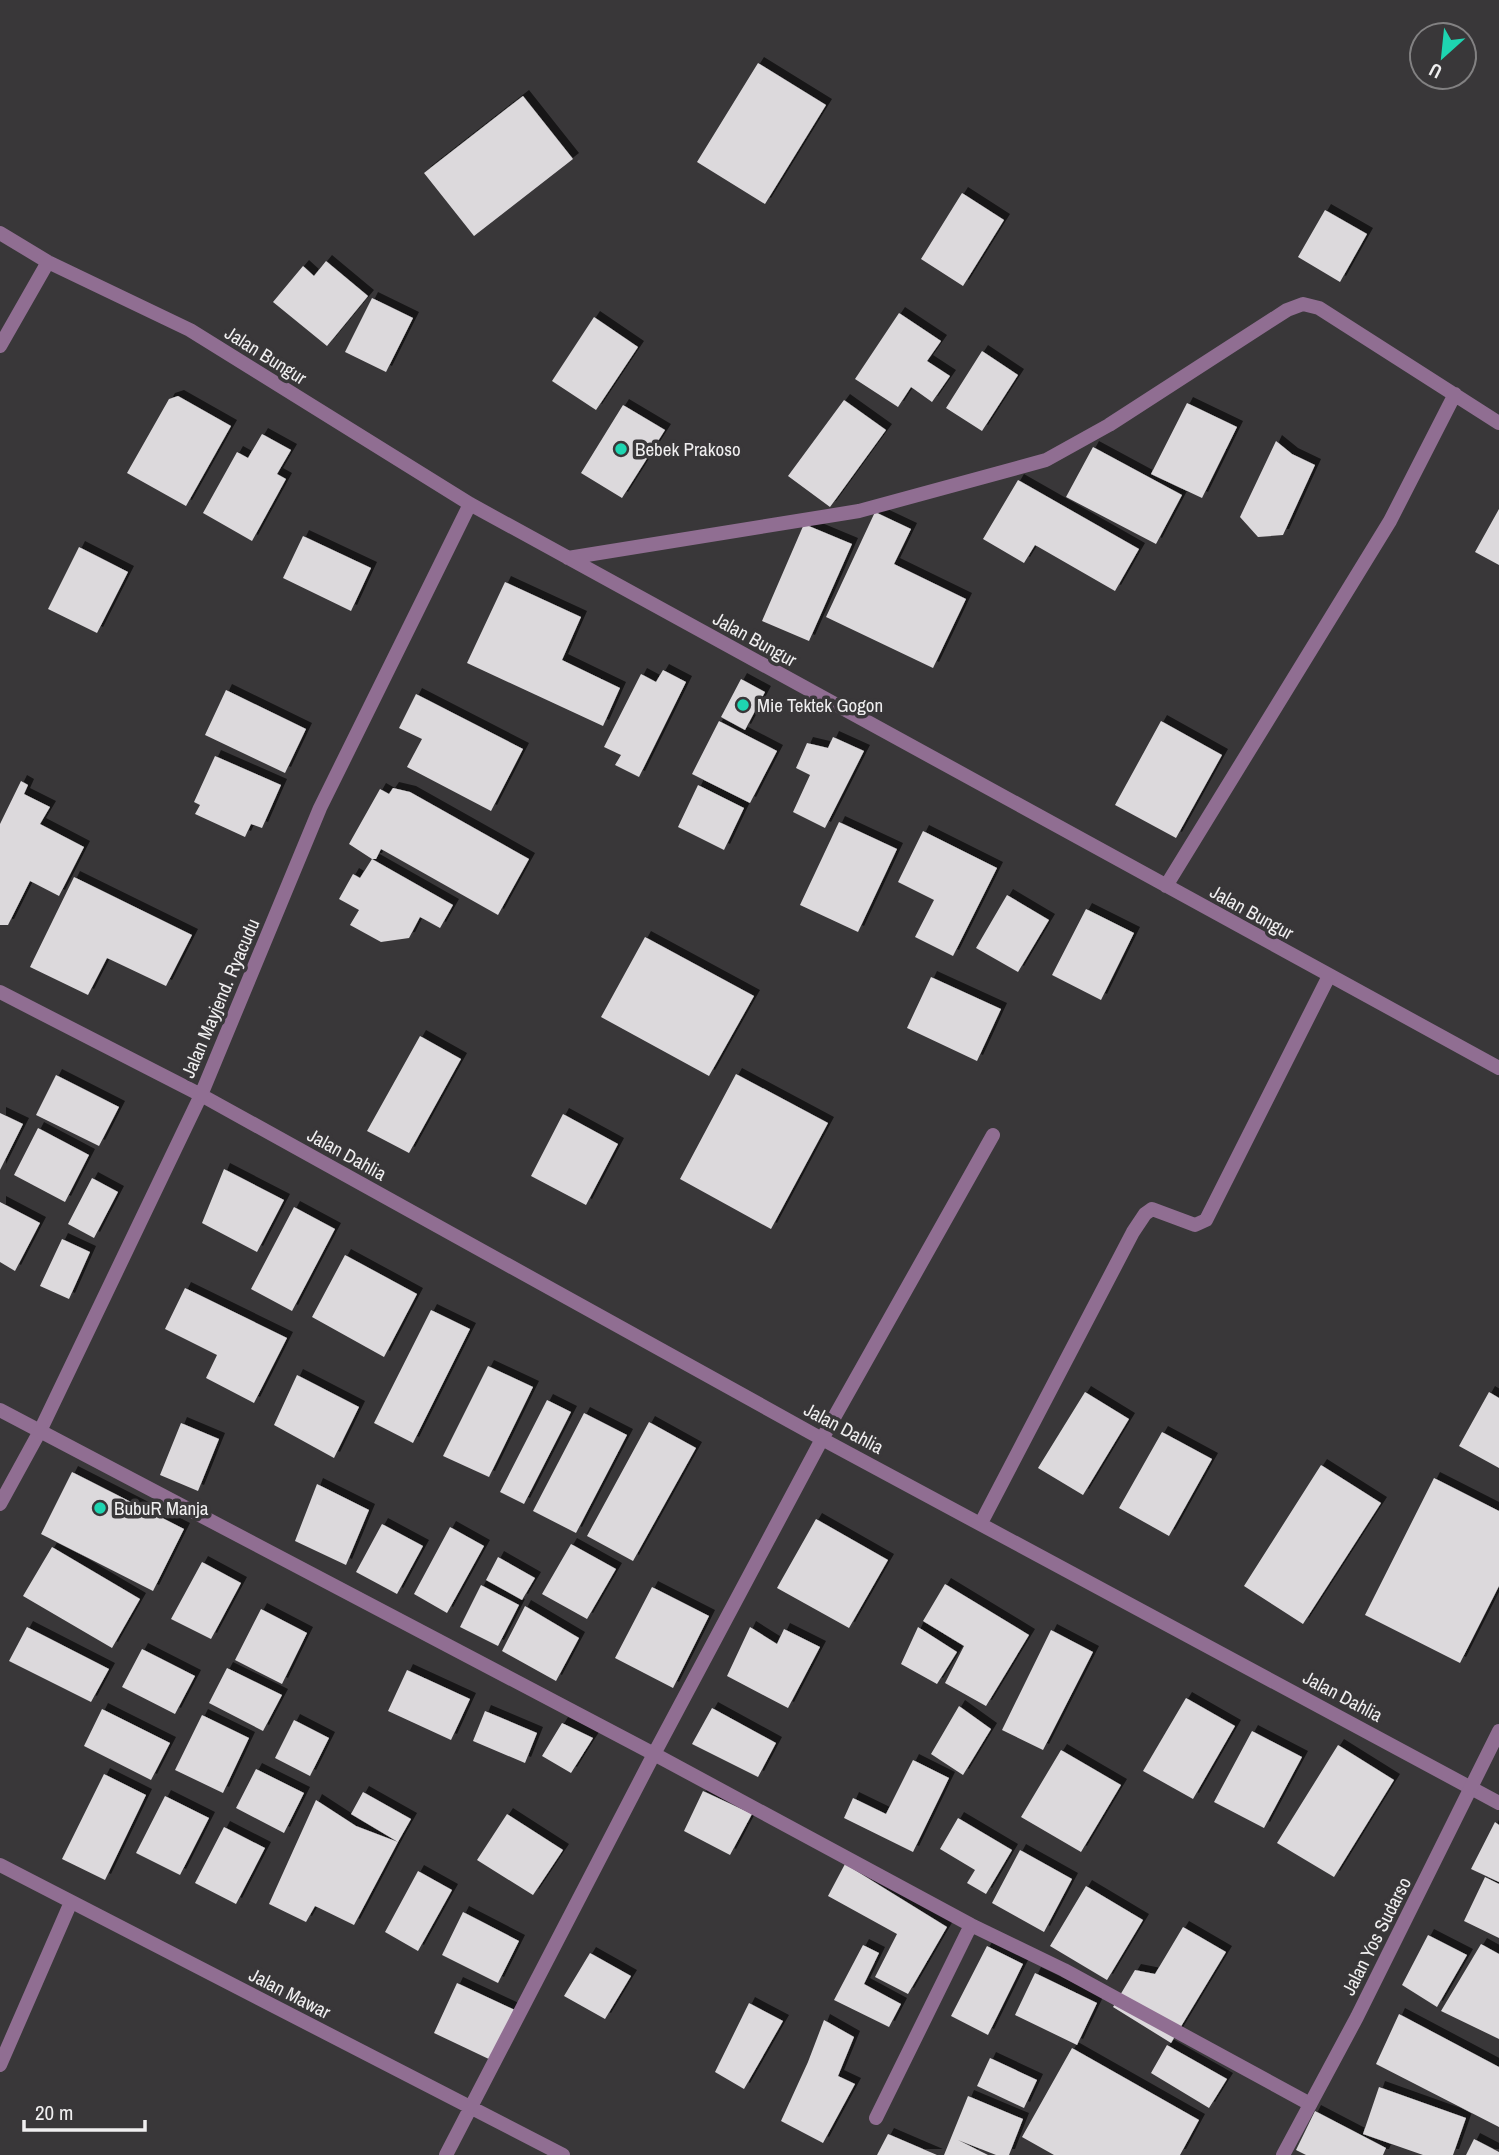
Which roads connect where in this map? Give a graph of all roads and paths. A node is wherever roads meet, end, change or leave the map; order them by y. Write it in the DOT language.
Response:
graph roads {
  1 [pos="0,233"];
  2 [pos="48,262"];
  3 [pos="0,346"];
  4 [pos="1455,394"];
  5 [pos="1498,420"];
  6 [pos="470,504"];
  7 [pos="568,558"];
  8 [pos="1166,886"];
  9 [pos="1329,976"];
  10 [pos="0,992"];
  11 [pos="1499,1068"];
  12 [pos="201,1095"];
  13 [pos="993,1135"];
  14 [pos="0,1410"];
  15 [pos="40,1431"];
  16 [pos="822,1439"];
  17 [pos="0,1504"];
  18 [pos="981,1523"];
  19 [pos="1499,1731"];
  20 [pos="654,1754"];
  21 [pos="1472,1788"];
  22 [pos="1499,1803"];
  23 [pos="0,1865"];
  24 [pos="71,1902"];
  25 [pos="971,1925"];
  26 [pos="0,2065"];
  27 [pos="1310,2104"];
  28 [pos="471,2107"];
  29 [pos="876,2118"];
  30 [pos="446,2155"];
  31 [pos="563,2155"];
  32 [pos="1283,2155"];
  1 -- 2 [label="street, Jalan Bungur"];
  2 -- 3 [label="street"];
  2 -- 6 [label="street, Jalan Bungur"];
  4 -- 5 [label="street"];
  4 -- 7 [label="street"];
  4 -- 8 [label="street"];
  6 -- 7 [label="street, Jalan Bungur"];
  6 -- 12 [label="street, Jalan Mayjend. Ryacudu"];
  7 -- 8 [label="street, Jalan Bungur"];
  8 -- 9 [label="street, Jalan Bungur"];
  9 -- 11 [label="street, Jalan Bungur"];
  9 -- 18 [label="street"];
  10 -- 12 [label="street, Jalan Dahlia"];
  12 -- 15 [label="street, Jalan Mayjend. Ryacudu"];
  12 -- 16 [label="street, Jalan Dahlia"];
  13 -- 16 [label="street"];
  14 -- 15 [label="street"];
  15 -- 17 [label="street, Jalan Mayjend. Ryacudu"];
  15 -- 20 [label="street"];
  16 -- 18 [label="street, Jalan Dahlia"];
  16 -- 20 [label="street"];
  18 -- 21 [label="street, Jalan Dahlia"];
  19 -- 21 [label="street, Jalan Yos Sudarso"];
  20 -- 25 [label="street"];
  20 -- 28 [label="street"];
  21 -- 22 [label="street, Jalan Dahlia"];
  21 -- 27 [label="street, Jalan Yos Sudarso"];
  23 -- 24 [label="street, Jalan Mawar"];
  24 -- 26 [label="street"];
  24 -- 28 [label="street, Jalan Mawar"];
  25 -- 27 [label="street"];
  25 -- 29 [label="street"];
  27 -- 32 [label="street, Jalan Yos Sudarso"];
  28 -- 30 [label="street"];
  28 -- 31 [label="street, Jalan Mawar"];
}
